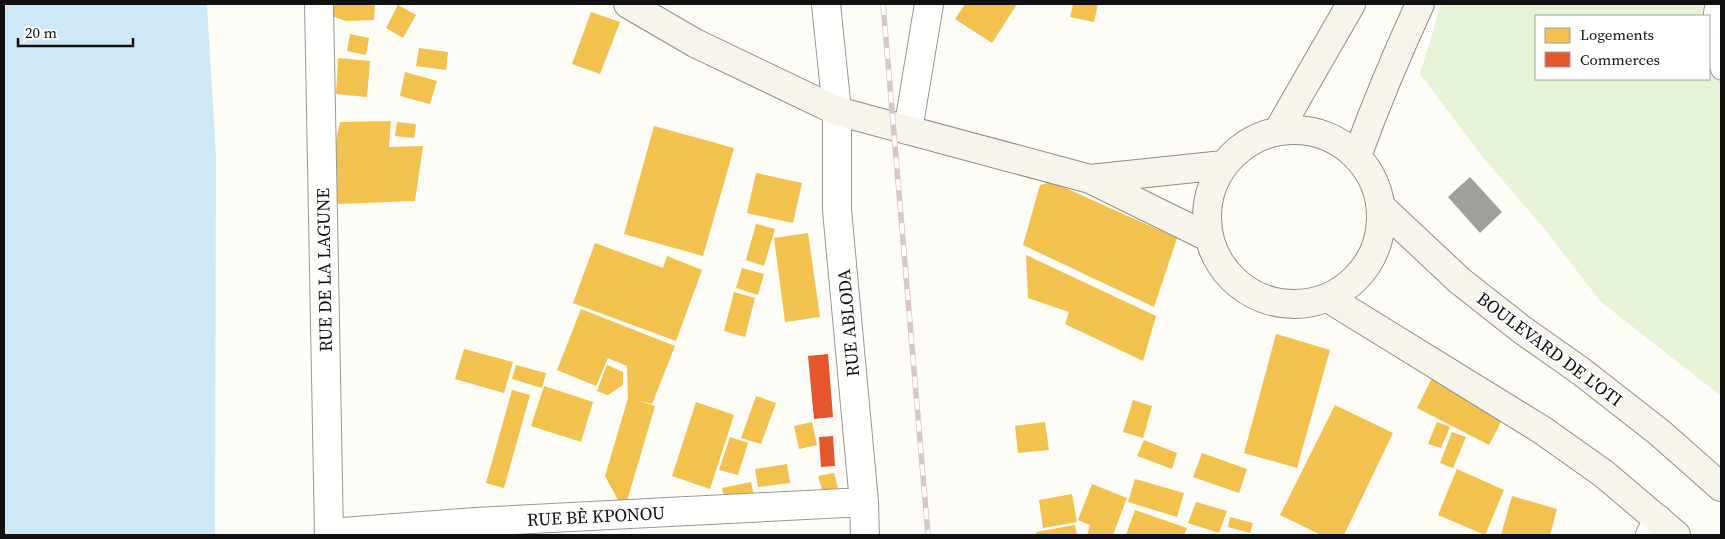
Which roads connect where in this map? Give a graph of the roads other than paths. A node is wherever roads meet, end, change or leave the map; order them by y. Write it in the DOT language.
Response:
graph roads {
  1 [pos="319,4"];
  2 [pos="628,4"];
  3 [pos="826,4"];
  4 [pos="929,4"];
  5 [pos="1351,4"];
  6 [pos="1420,4"];
  7 [pos="1715,4"];
  8 [pos="1721,70"];
  9 [pos="837,111"];
  10 [pos="908,130"];
  11 [pos="1278,131"];
  12 [pos="1357,156"];
  13 [pos="1223,165"];
  14 [pos="1090,179"];
  15 [pos="1380,207"];
  16 [pos="1208,237"];
  17 [pos="1328,298"];
  18 [pos="1721,487"];
  19 [pos="864,502"];
  20 [pos="1661,530"];
  21 [pos="329,534"];
  22 [pos="865,535"];
  1 -- 21 [label="street, RUE DE LA LAGUNE"];
  2 -- 9 [label="main road"];
  3 -- 9 [label="street, RUE ABLODA"];
  4 -- 10 [label="street"];
  5 -- 11 [label="main road"];
  6 -- 12 [label="main road"];
  7 -- 8 [label="lane"];
  9 -- 10 [label="main road"];
  9 -- 19 [label="street, RUE ABLODA"];
  10 -- 14 [label="main road"];
  11 -- 12 [label="main road"];
  11 -- 13 [label="main road"];
  12 -- 15 [label="main road"];
  13 -- 14 [label="main road"];
  13 -- 16 [label="main road"];
  14 -- 16 [label="main road"];
  15 -- 17 [label="main road"];
  15 -- 18 [label="main road, BOULEVARD DE L'OTI"];
  16 -- 17 [label="main road"];
  17 -- 20 [label="main road"];
  19 -- 21 [label="street, RUE BÈ KPONOU"];
  19 -- 22 [label="street, RUE ABLODA"];
}
